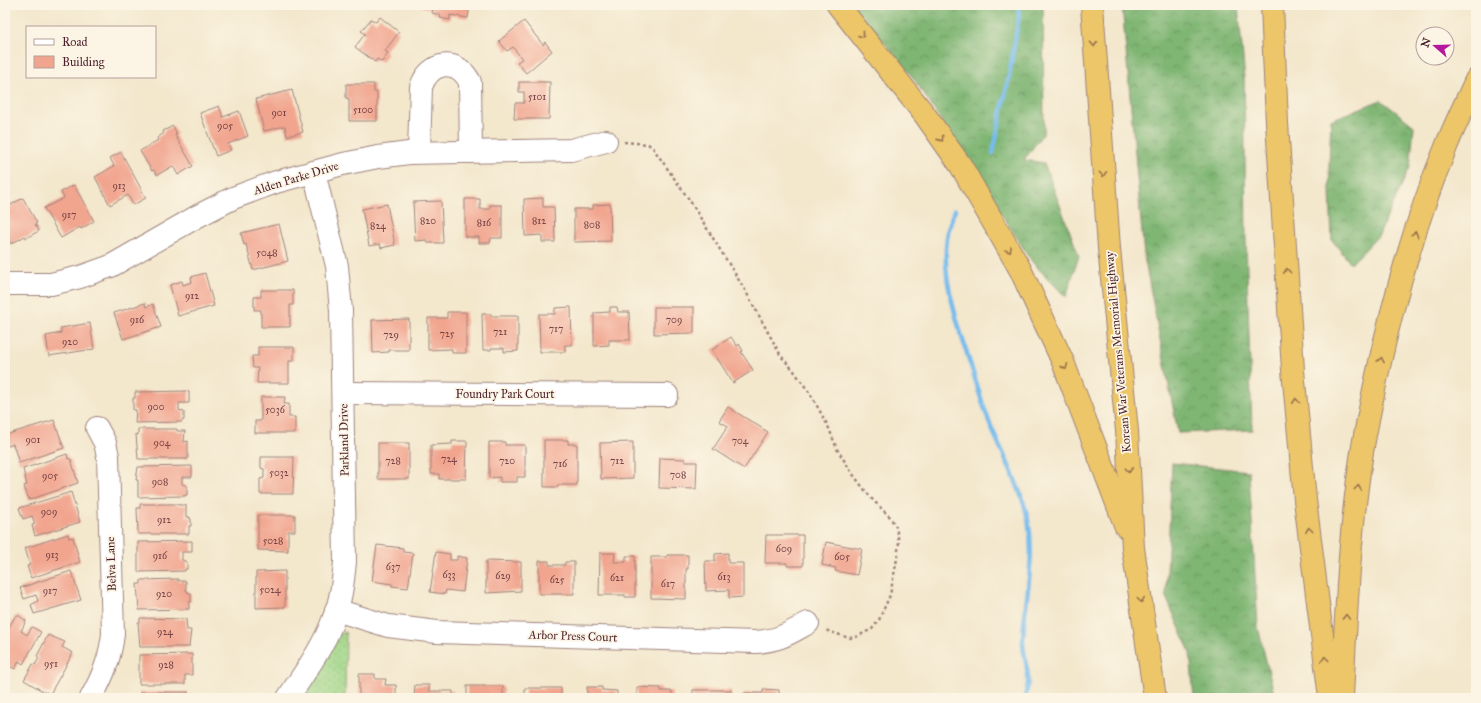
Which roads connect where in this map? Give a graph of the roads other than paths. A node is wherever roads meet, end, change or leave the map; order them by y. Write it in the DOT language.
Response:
graph roads {
  1 [pos="838,5"];
  2 [pos="1092,5"];
  3 [pos="1272,5"];
  4 [pos="1476,80"];
  5 [pos="606,140"];
  6 [pos="419,152"];
  7 [pos="470,152"];
  8 [pos="314,172"];
  9 [pos="5,284"];
  10 [pos="343,394"];
  11 [pos="667,395"];
  12 [pos="97,428"];
  13 [pos="1133,548"];
  14 [pos="336,610"];
  15 [pos="808,623"];
  16 [pos="91,698"];
  17 [pos="288,698"];
  18 [pos="1155,698"];
  19 [pos="1330,698"];
  20 [pos="1342,698"];
  1 -- 13 [label="highway, one-way"];
  2 -- 13 [label="highway, Korean War Veterans Memorial Highway, one-way"];
  19 -- 3 [label="highway, one-way"];
  20 -- 4 [label="highway, one-way"];
  5 -- 7 [label="street, Alden Parke Drive"];
  6 -- 7 [label="street, Alden Parke Drive"];
  6 -- 7 [label="street"];
  6 -- 8 [label="street, Alden Parke Drive"];
  8 -- 9 [label="street, Alden Parke Drive"];
  8 -- 10 [label="street, Parkland Drive"];
  10 -- 11 [label="street, Foundry Park Court"];
  10 -- 14 [label="street, Parkland Drive"];
  12 -- 16 [label="street, Belva Lane"];
  13 -- 18 [label="highway, Korean War Veterans Memorial Highway, one-way"];
  14 -- 15 [label="street, Arbor Press Court"];
  14 -- 17 [label="street, Parkland Drive"];
}
